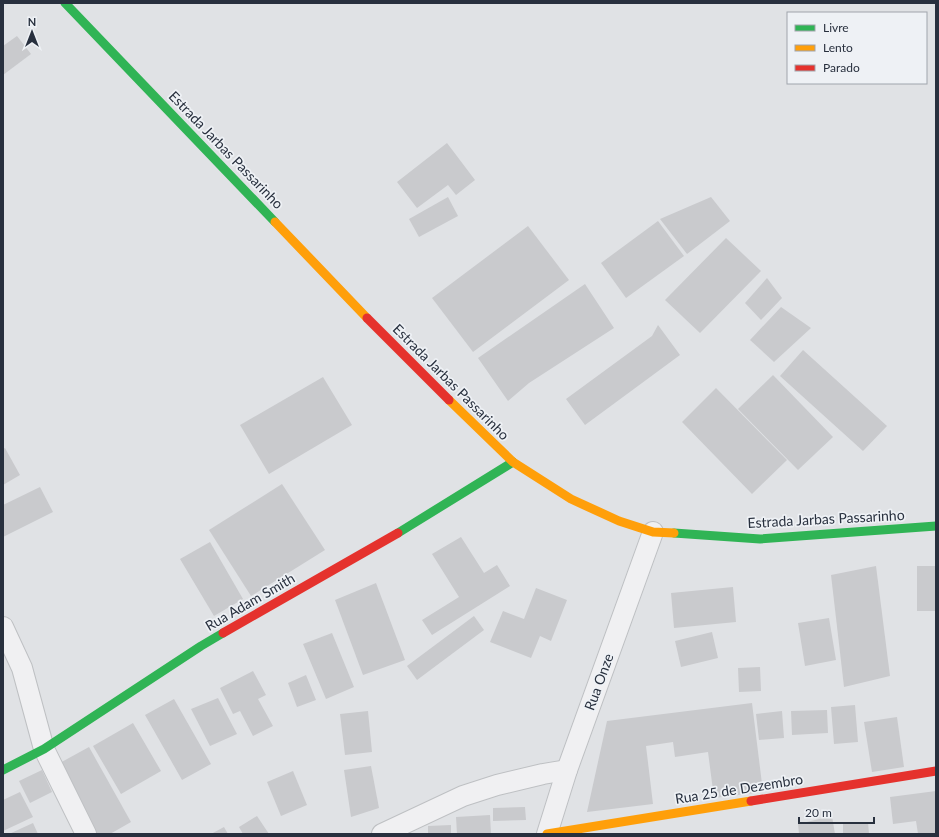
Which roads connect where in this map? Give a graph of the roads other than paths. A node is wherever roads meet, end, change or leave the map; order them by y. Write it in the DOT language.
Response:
graph roads {
  1 [pos="65,3"];
  2 [pos="513,462"];
  3 [pos="936,526"];
  4 [pos="653,532"];
  5 [pos="3,627"];
  6 [pos="44,749"];
  7 [pos="3,770"];
  8 [pos="567,770"];
  9 [pos="936,771"];
  10 [pos="86,834"];
  11 [pos="382,834"];
  12 [pos="547,834"];
  1 -- 2 [label="street, Estrada Jarbas Passarinho"];
  2 -- 4 [label="street, Estrada Jarbas Passarinho"];
  2 -- 6 [label="street, Rua Adam Smith"];
  3 -- 4 [label="street, Estrada Jarbas Passarinho"];
  4 -- 8 [label="street, Rua Onze"];
  5 -- 6 [label="street"];
  6 -- 7 [label="street, Rua Adam Smith"];
  6 -- 10 [label="street"];
  8 -- 11 [label="street"];
  8 -- 12 [label="street, Rua Onze"];
  9 -- 12 [label="street, Rua 25 de Dezembro"];
}
